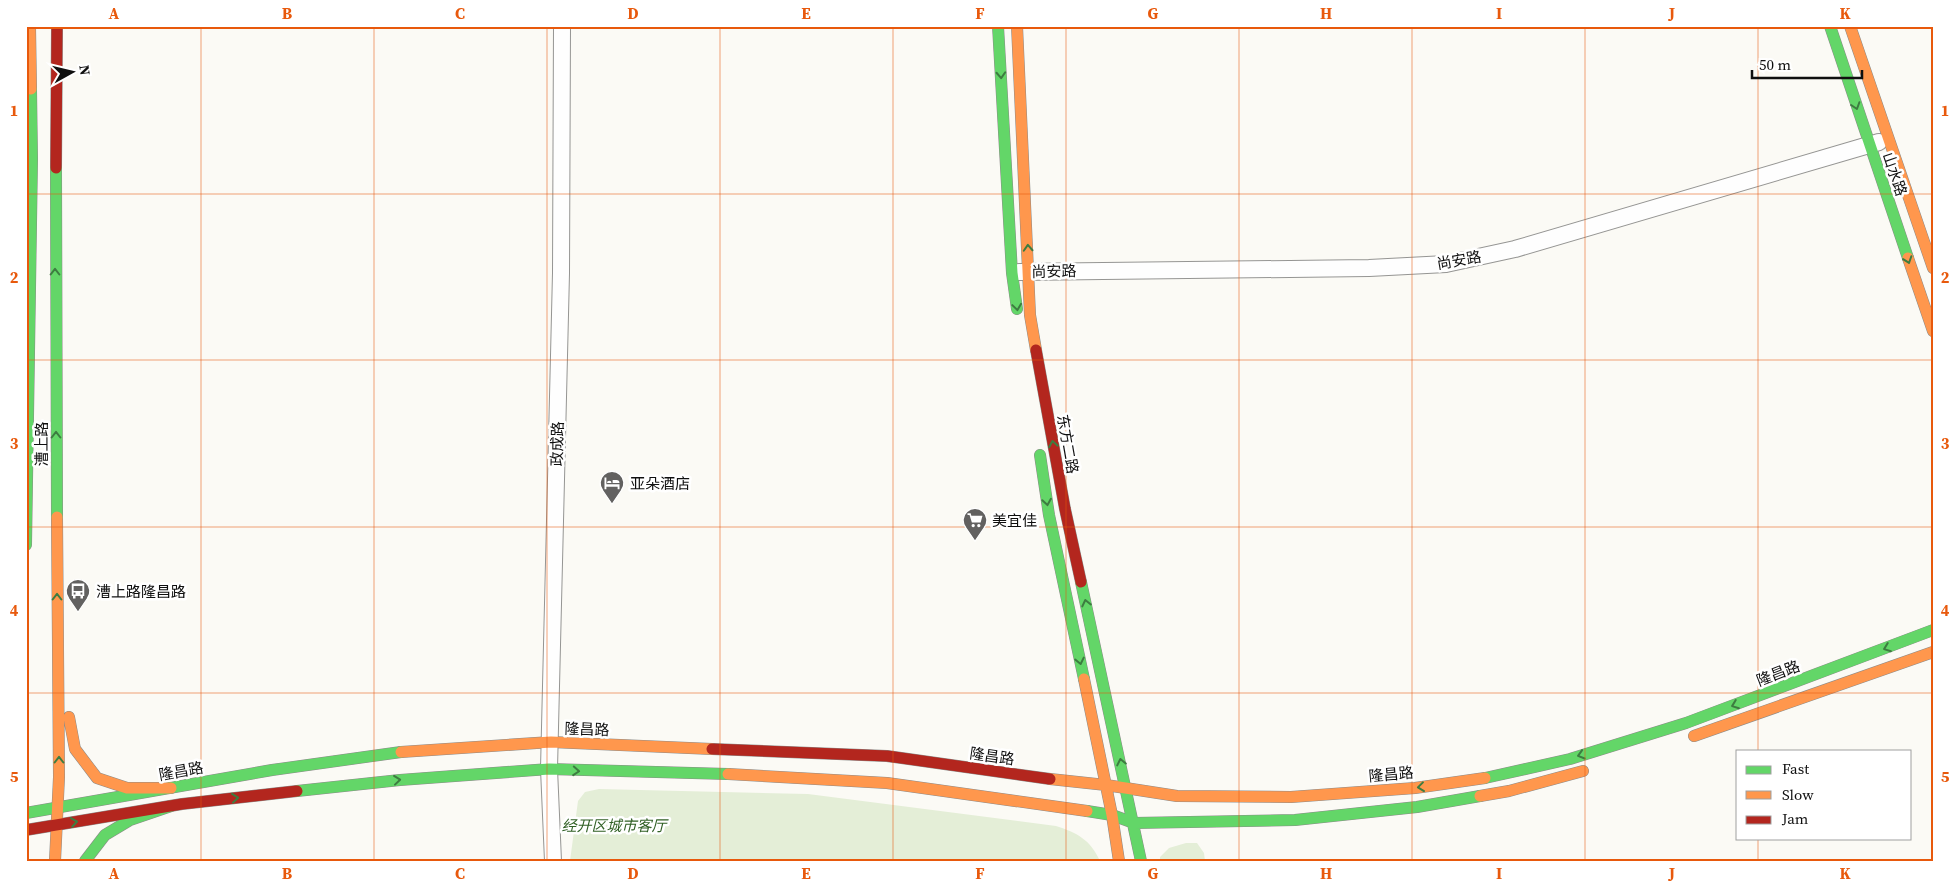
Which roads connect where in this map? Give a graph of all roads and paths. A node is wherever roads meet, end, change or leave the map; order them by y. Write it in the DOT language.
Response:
graph roads {
  1 [pos="30,26"];
  2 [pos="57,26"];
  3 [pos="562,26"];
  4 [pos="998,26"];
  5 [pos="1017,26"];
  6 [pos="1830,26"];
  7 [pos="1850,26"];
  8 [pos="1889,139"];
  9 [pos="1869,145"];
  10 [pos="29,159"];
  11 [pos="1933,268"];
  12 [pos="1029,271"];
  13 [pos="1012,272"];
  14 [pos="1020,324"];
  15 [pos="1933,331"];
  16 [pos="1039,448"];
  17 [pos="26,545"];
  18 [pos="1933,630"];
  19 [pos="58,632"];
  20 [pos="1933,652"];
  21 [pos="1682,740"];
  22 [pos="551,742"];
  23 [pos="1596,767"];
  24 [pos="549,769"];
  25 [pos="1106,785"];
  26 [pos="170,788"];
  27 [pos="1126,788"];
  28 [pos="171,806"];
  29 [pos="56,808"];
  30 [pos="26,813"];
  31 [pos="1112,815"];
  32 [pos="1134,822"];
  33 [pos="55,825"];
  34 [pos="26,830"];
  35 [pos="55,861"];
  36 [pos="85,861"];
  37 [pos="553,861"];
  38 [pos="1119,861"];
  39 [pos="1141,861"];
  1 -- 10 [label="street, 漕上路"];
  19 -- 2 [label="street, 漕上路, one-way"];
  3 -- 22 [label="street, 政成路"];
  4 -- 13 [label="street, one-way"];
  12 -- 5 [label="street, 东方二路, one-way"];
  6 -- 9 [label="street, 山水路, one-way"];
  7 -- 8 [label="street, 山水路"];
  8 -- 9 [label="street, 尚安路"];
  8 -- 11 [label="street, 山水路"];
  9 -- 12 [label="street, 尚安路"];
  9 -- 15 [label="street, 山水路, one-way"];
  10 -- 17 [label="street, 漕上路"];
  12 -- 13 [label="street, 尚安路"];
  27 -- 12 [label="street, 东方二路, one-way"];
  13 -- 14 [label="street, one-way"];
  16 -- 25 [label="street, 东方二路, one-way"];
  18 -- 27 [label="street, 隆昌路, one-way"];
  19 -- 26 [label="street"];
  29 -- 19 [label="street, 漕上路, one-way"];
  20 -- 21 [label="street, 隆昌路"];
  22 -- 24 [label="street, 政成路"];
  22 -- 25 [label="street, 隆昌路"];
  22 -- 26 [label="street, 隆昌路"];
  23 -- 32 [label="street"];
  28 -- 24 [label="street, one-way"];
  24 -- 31 [label="street, one-way"];
  24 -- 37 [label="street, 政成路"];
  25 -- 27 [label="street, 隆昌路"];
  25 -- 31 [label="street, 东方二路"];
  26 -- 29 [label="street, 隆昌路"];
  27 -- 32 [label="street, 东方二路"];
  33 -- 28 [label="street, one-way"];
  28 -- 36 [label="street"];
  29 -- 30 [label="street, 隆昌路"];
  29 -- 33 [label="street, 漕上路"];
  31 -- 32 [label="street"];
  31 -- 38 [label="street, 东方二路"];
  32 -- 39 [label="street, 东方二路"];
  33 -- 34 [label="street"];
  33 -- 35 [label="street, 漕上路"];
}
